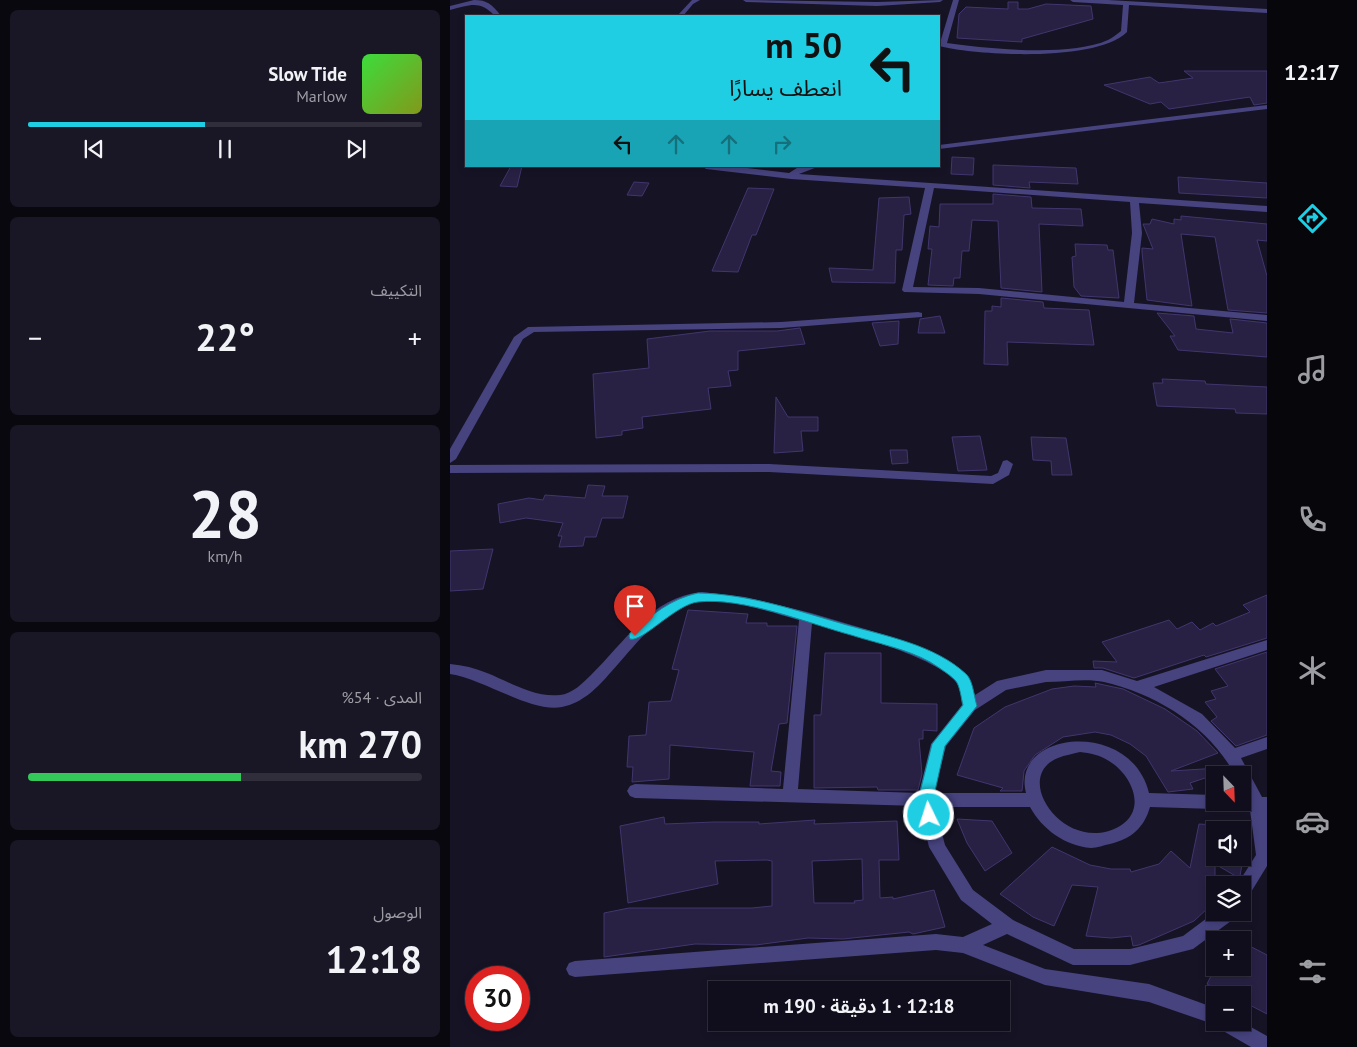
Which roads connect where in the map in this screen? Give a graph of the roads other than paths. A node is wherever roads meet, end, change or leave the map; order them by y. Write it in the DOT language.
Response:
graph roads {
  1 [pos="480,0"];
  2 [pos="697,0"];
  3 [pos="746,0"];
  4 [pos="940,0"];
  5 [pos="956,0"];
  6 [pos="1073,0"];
  7 [pos="1126,4"];
  8 [pos="450,8"];
  9 [pos="1267,12"];
  10 [pos="497,15"];
  11 [pos="681,15"];
  12 [pos="941,44"];
  13 [pos="1267,107"];
  14 [pos="940,147"];
  15 [pos="714,167"];
  16 [pos="811,167"];
  17 [pos="791,176"];
  18 [pos="830,179"];
  19 [pos="930,186"];
  20 [pos="1134,199"];
  21 [pos="1267,202"];
  22 [pos="1267,209"];
  23 [pos="1129,306"];
  24 [pos="918,315"];
  25 [pos="1267,318"];
  26 [pos="450,459"];
  27 [pos="1007,464"];
  28 [pos="450,469"];
  29 [pos="806,618"];
  30 [pos="1267,645"];
  31 [pos="450,669"];
  32 [pos="1136,686"];
  33 [pos="970,706"];
  34 [pos="1267,743"];
  35 [pos="1232,755"];
  36 [pos="635,792"];
  37 [pos="790,796"];
  38 [pos="926,800"];
  39 [pos="1033,800"];
  40 [pos="1143,800"];
  41 [pos="1206,802"];
  42 [pos="1262,804"];
  43 [pos="1266,856"];
  44 [pos="1251,878"];
  45 [pos="1217,921"];
  46 [pos="1006,926"];
  47 [pos="964,945"];
  48 [pos="575,969"];
  49 [pos="1206,1012"];
  50 [pos="1240,1031"];
  51 [pos="1267,1046"];
  1 -- 8 [label="street"];
  1 -- 10 [label="street"];
  2 -- 11 [label="street"];
  3 -- 4 [label="street"];
  5 -- 12 [label="street"];
  6 -- 7 [label="street"];
  7 -- 9 [label="street"];
  7 -- 12 [label="street"];
  13 -- 14 [label="street"];
  15 -- 17 [label="street"];
  16 -- 17 [label="street"];
  17 -- 18 [label="street"];
  18 -- 19 [label="street"];
  18 -- 21 [label="street"];
  19 -- 20 [label="street"];
  19 -- 23 [label="street"];
  20 -- 22 [label="street"];
  20 -- 23 [label="street"];
  23 -- 25 [label="street"];
  24 -- 26 [label="street"];
  27 -- 28 [label="street"];
  29 -- 31 [label="street"];
  29 -- 33 [label="street"];
  29 -- 37 [label="street"];
  30 -- 32 [label="street"];
  32 -- 33 [label="street"];
  32 -- 35 [label="street"];
  33 -- 38 [label="street"];
  34 -- 35 [label="street"];
  35 -- 42 [label="street"];
  36 -- 37 [label="street"];
  37 -- 38 [label="street"];
  38 -- 39 [label="street"];
  38 -- 46 [label="street"];
  39 -- 40 [label="street"];
  39 -- 40 [label="street"];
  40 -- 41 [label="street"];
  42 -- 43 [label="street"];
  43 -- 44 [label="street"];
  45 -- 46 [label="street"];
  46 -- 47 [label="street"];
  47 -- 48 [label="street"];
  47 -- 49 [label="street"];
  50 -- 51 [label="street"];
}
